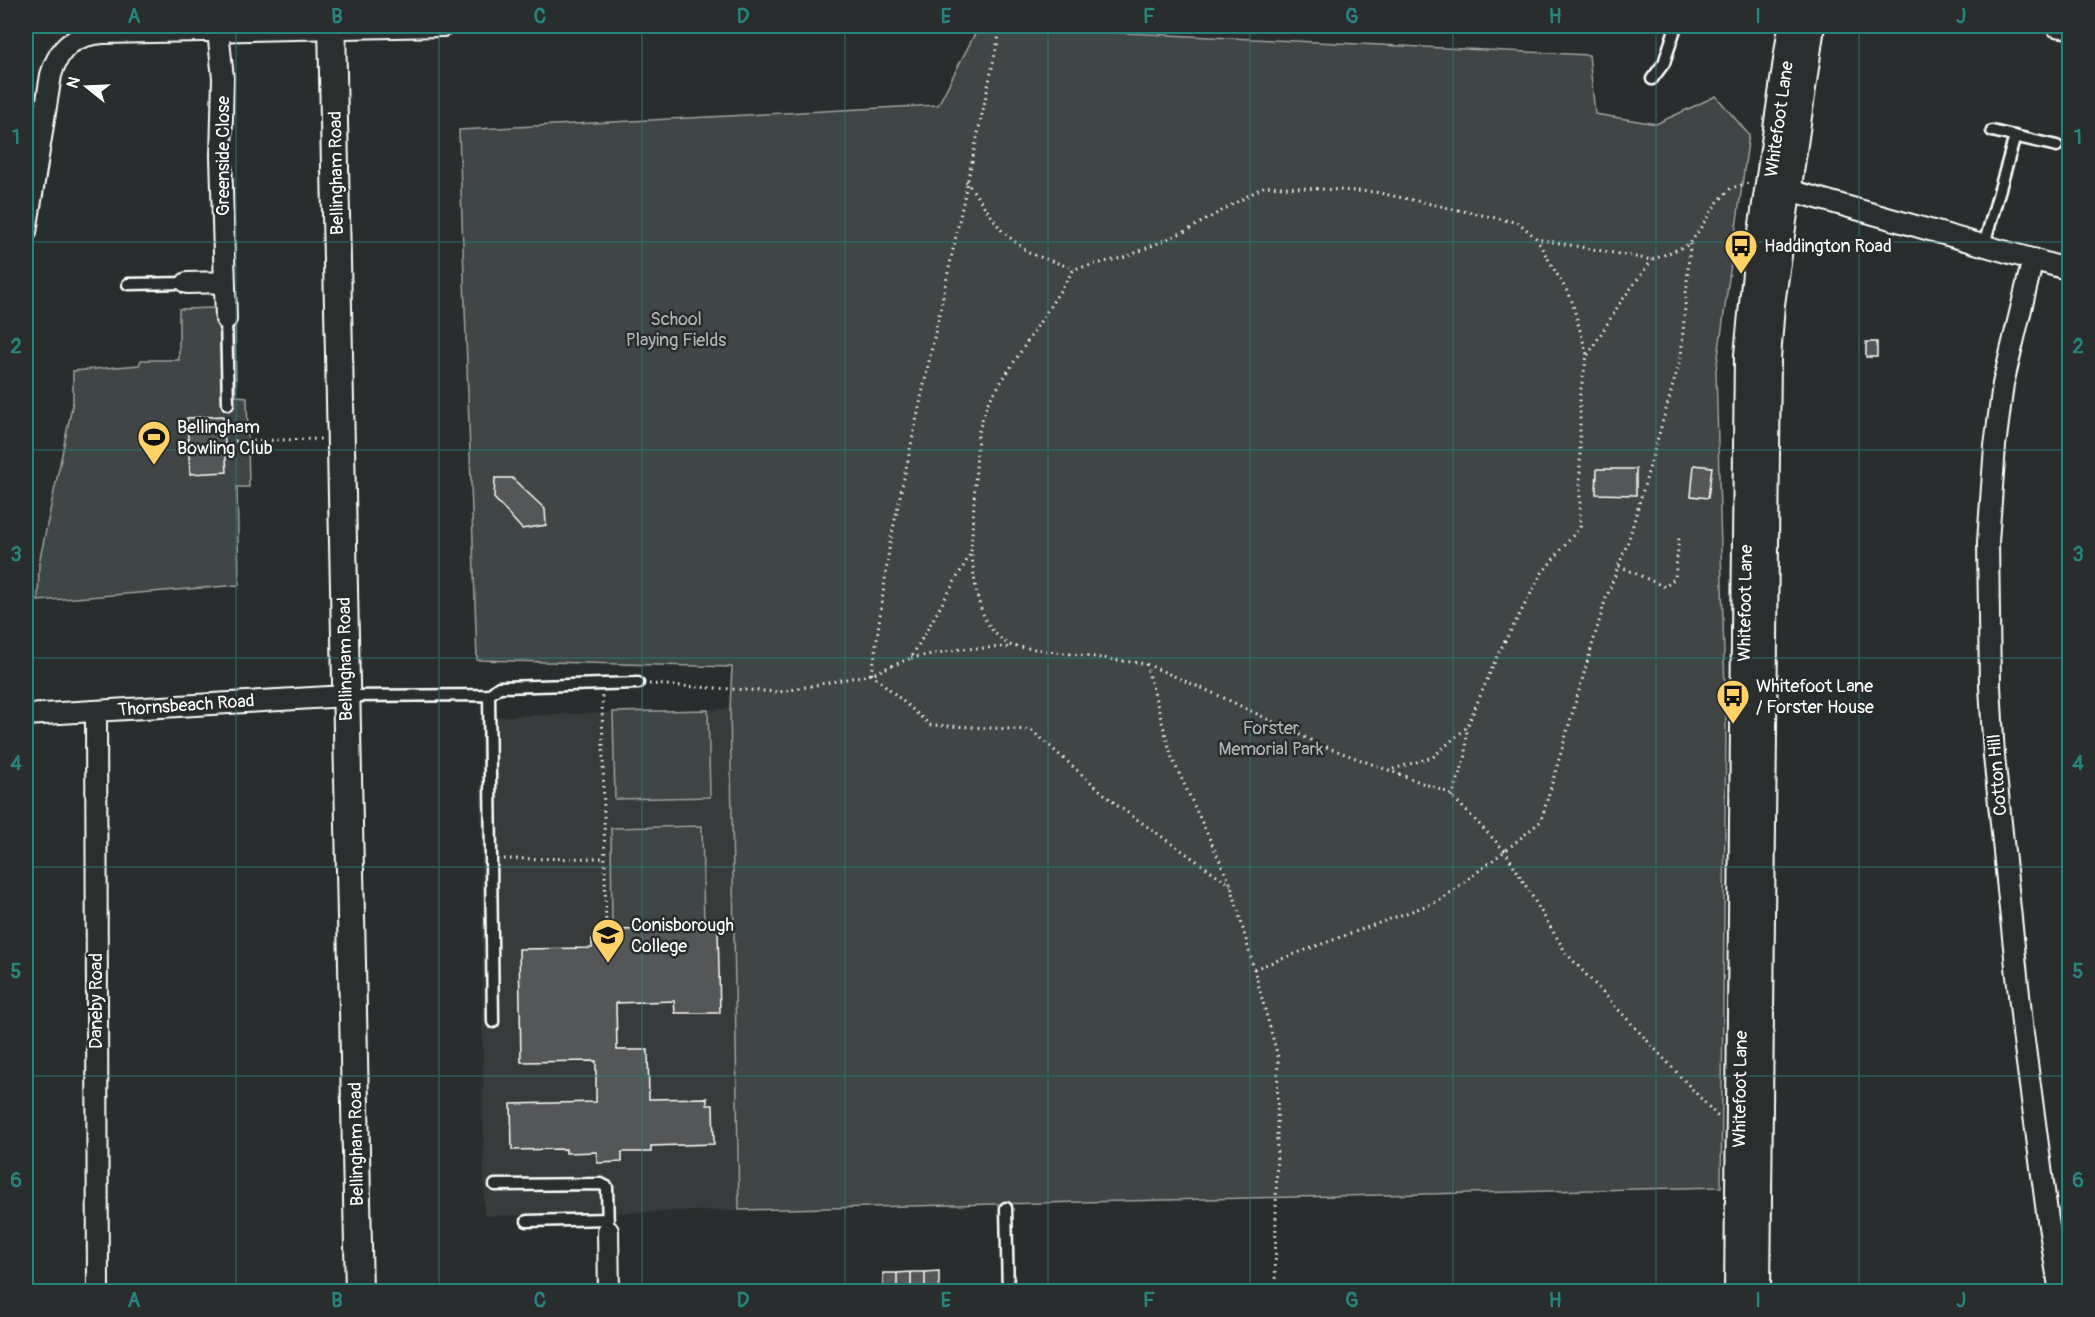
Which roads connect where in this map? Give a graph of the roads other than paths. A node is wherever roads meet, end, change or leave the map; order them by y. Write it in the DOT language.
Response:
graph roads {
  1 [pos="443,26"];
  2 [pos="1676,26"];
  3 [pos="1792,26"];
  4 [pos="1810,26"];
  5 [pos="2056,26"];
  6 [pos="332,27"];
  7 [pos="2070,28"];
  8 [pos="218,31"];
  9 [pos="1652,79"];
  10 [pos="1992,131"];
  11 [pos="2015,136"];
  12 [pos="2057,146"];
  13 [pos="1769,185"];
  14 [pos="26,232"];
  15 [pos="1984,245"];
  16 [pos="2033,259"];
  17 [pos="2070,270"];
  18 [pos="225,282"];
  19 [pos="187,283"];
  20 [pos="128,284"];
  21 [pos="226,319"];
  22 [pos="228,404"];
  23 [pos="638,683"];
  24 [pos="489,695"];
  25 [pos="346,696"];
  26 [pos="96,711"];
  27 [pos="26,715"];
  28 [pos="1751,911"];
  29 [pos="493,1022"];
  30 [pos="495,1185"];
  31 [pos="1006,1208"];
  32 [pos="527,1221"];
  33 [pos="608,1225"];
  34 [pos="98,1292"];
  35 [pos="359,1292"];
  36 [pos="609,1292"];
  37 [pos="1008,1292"];
  38 [pos="1738,1292"];
  39 [pos="1757,1292"];
  40 [pos="2060,1292"];
  1 -- 6 [label="street"];
  2 -- 9 [label="lane"];
  3 -- 13 [label="street, Whitefoot Lane"];
  4 -- 13 [label="street, Whitefoot Lane"];
  5 -- 7 [label="street"];
  6 -- 8 [label="street"];
  6 -- 25 [label="street, Bellingham Road"];
  8 -- 14 [label="street"];
  8 -- 18 [label="street, Greenside Close"];
  10 -- 11 [label="lane"];
  11 -- 12 [label="lane"];
  11 -- 15 [label="lane"];
  13 -- 15 [label="street"];
  13 -- 28 [label="street, Whitefoot Lane"];
  15 -- 16 [label="street"];
  16 -- 17 [label="street"];
  16 -- 40 [label="street, Cotton Hill"];
  18 -- 19 [label="street"];
  18 -- 21 [label="street, Greenside Close"];
  19 -- 20 [label="lane"];
  21 -- 22 [label="lane"];
  23 -- 24 [label="lane"];
  24 -- 25 [label="lane"];
  24 -- 29 [label="lane"];
  25 -- 26 [label="street, Thornsbeach Road"];
  25 -- 35 [label="street, Bellingham Road"];
  26 -- 27 [label="street, Thornsbeach Road"];
  26 -- 34 [label="street, Daneby Road"];
  28 -- 38 [label="street, Whitefoot Lane"];
  28 -- 39 [label="street, Whitefoot Lane"];
  30 -- 33 [label="lane"];
  31 -- 37 [label="lane"];
  32 -- 33 [label="lane"];
  33 -- 36 [label="street"];
}
